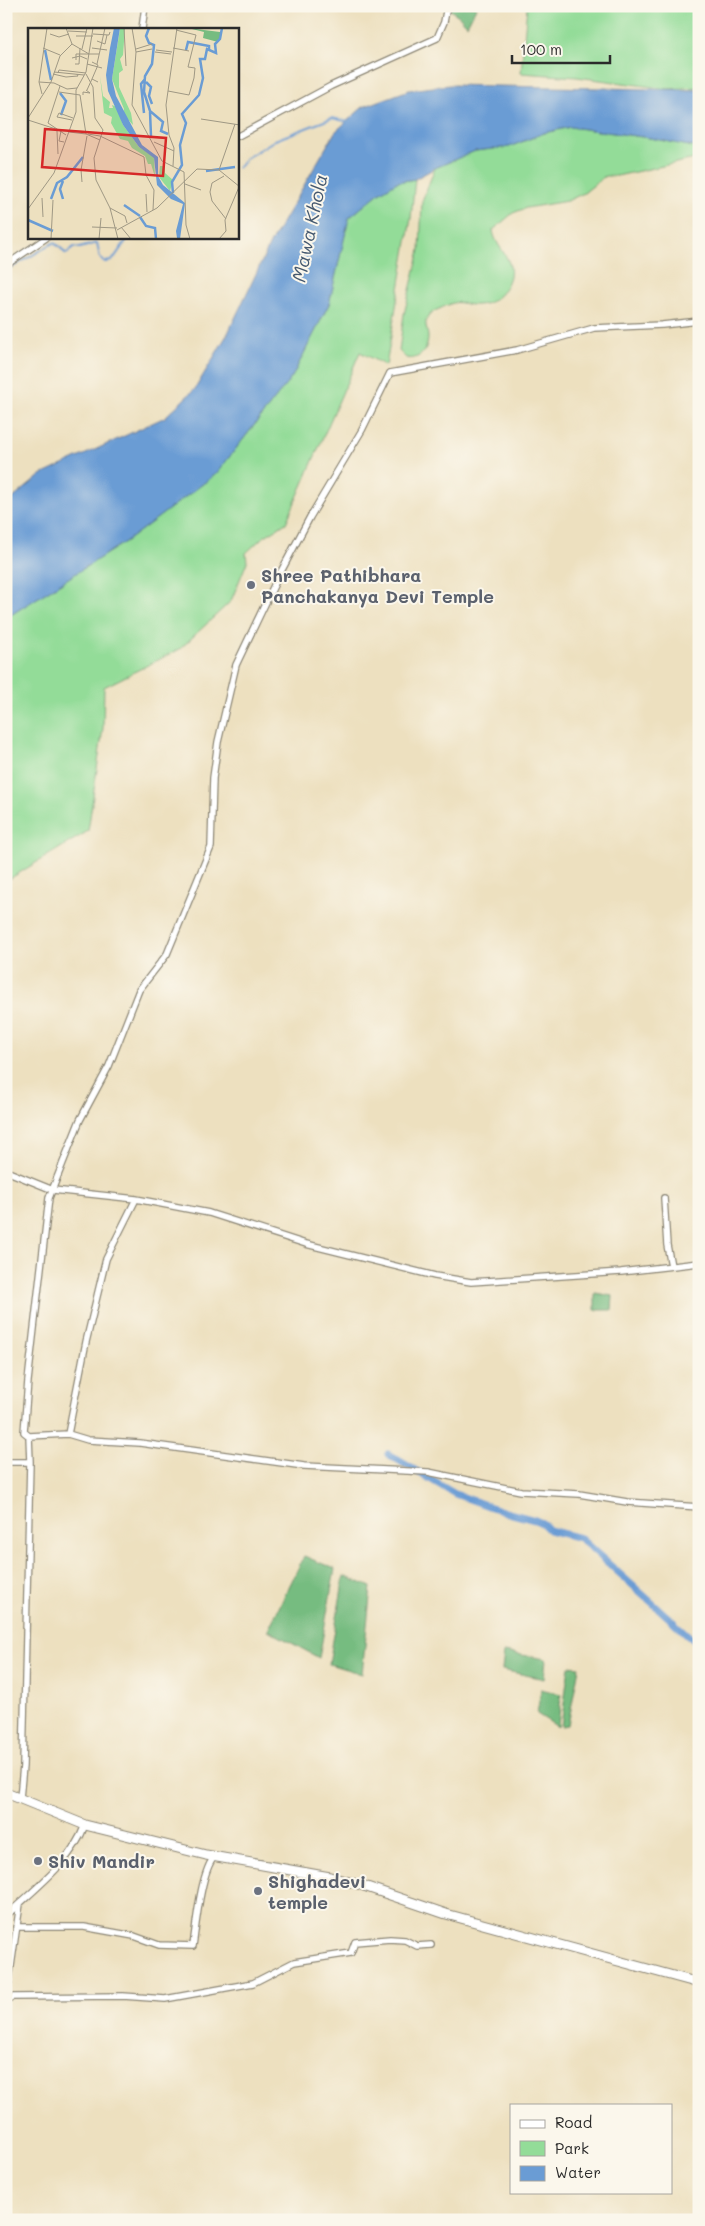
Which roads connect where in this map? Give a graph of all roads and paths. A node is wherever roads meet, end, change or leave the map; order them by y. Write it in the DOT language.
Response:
graph roads {
  1 [pos="145,6"];
  2 [pos="447,6"];
  3 [pos="142,28"];
  4 [pos="239,135"];
  5 [pos="45,239"];
  6 [pos="6,265"];
  7 [pos="699,320"];
  8 [pos="6,1171"];
  9 [pos="53,1190"];
  10 [pos="664,1198"];
  11 [pos="136,1199"];
  12 [pos="699,1263"];
  13 [pos="671,1266"];
  14 [pos="68,1434"];
  15 [pos="29,1436"];
  16 [pos="6,1462"];
  17 [pos="30,1462"];
  18 [pos="699,1507"];
  19 [pos="6,1793"];
  20 [pos="20,1798"];
  21 [pos="85,1825"];
  22 [pos="215,1856"];
  23 [pos="20,1902"];
  24 [pos="6,1916"];
  25 [pos="16,1927"];
  26 [pos="431,1945"];
  27 [pos="699,1983"];
  28 [pos="6,2000"];
  1 -- 3 [label="street"];
  2 -- 4 [label="street"];
  5 -- 6 [label="street"];
  7 -- 9 [label="street"];
  8 -- 9 [label="street"];
  9 -- 11 [label="street"];
  9 -- 15 [label="street"];
  10 -- 13 [label="street"];
  11 -- 13 [label="street"];
  11 -- 14 [label="street"];
  12 -- 13 [label="street"];
  14 -- 15 [label="street"];
  14 -- 18 [label="street"];
  15 -- 17 [label="street"];
  16 -- 17 [label="street"];
  17 -- 20 [label="street"];
  19 -- 20 [label="main road"];
  20 -- 21 [label="main road"];
  21 -- 22 [label="main road"];
  21 -- 23 [label="street"];
  22 -- 25 [label="street"];
  22 -- 27 [label="main road"];
  23 -- 24 [label="street"];
  23 -- 25 [label="street"];
  25 -- 28 [label="street"];
  26 -- 28 [label="street"];
}
